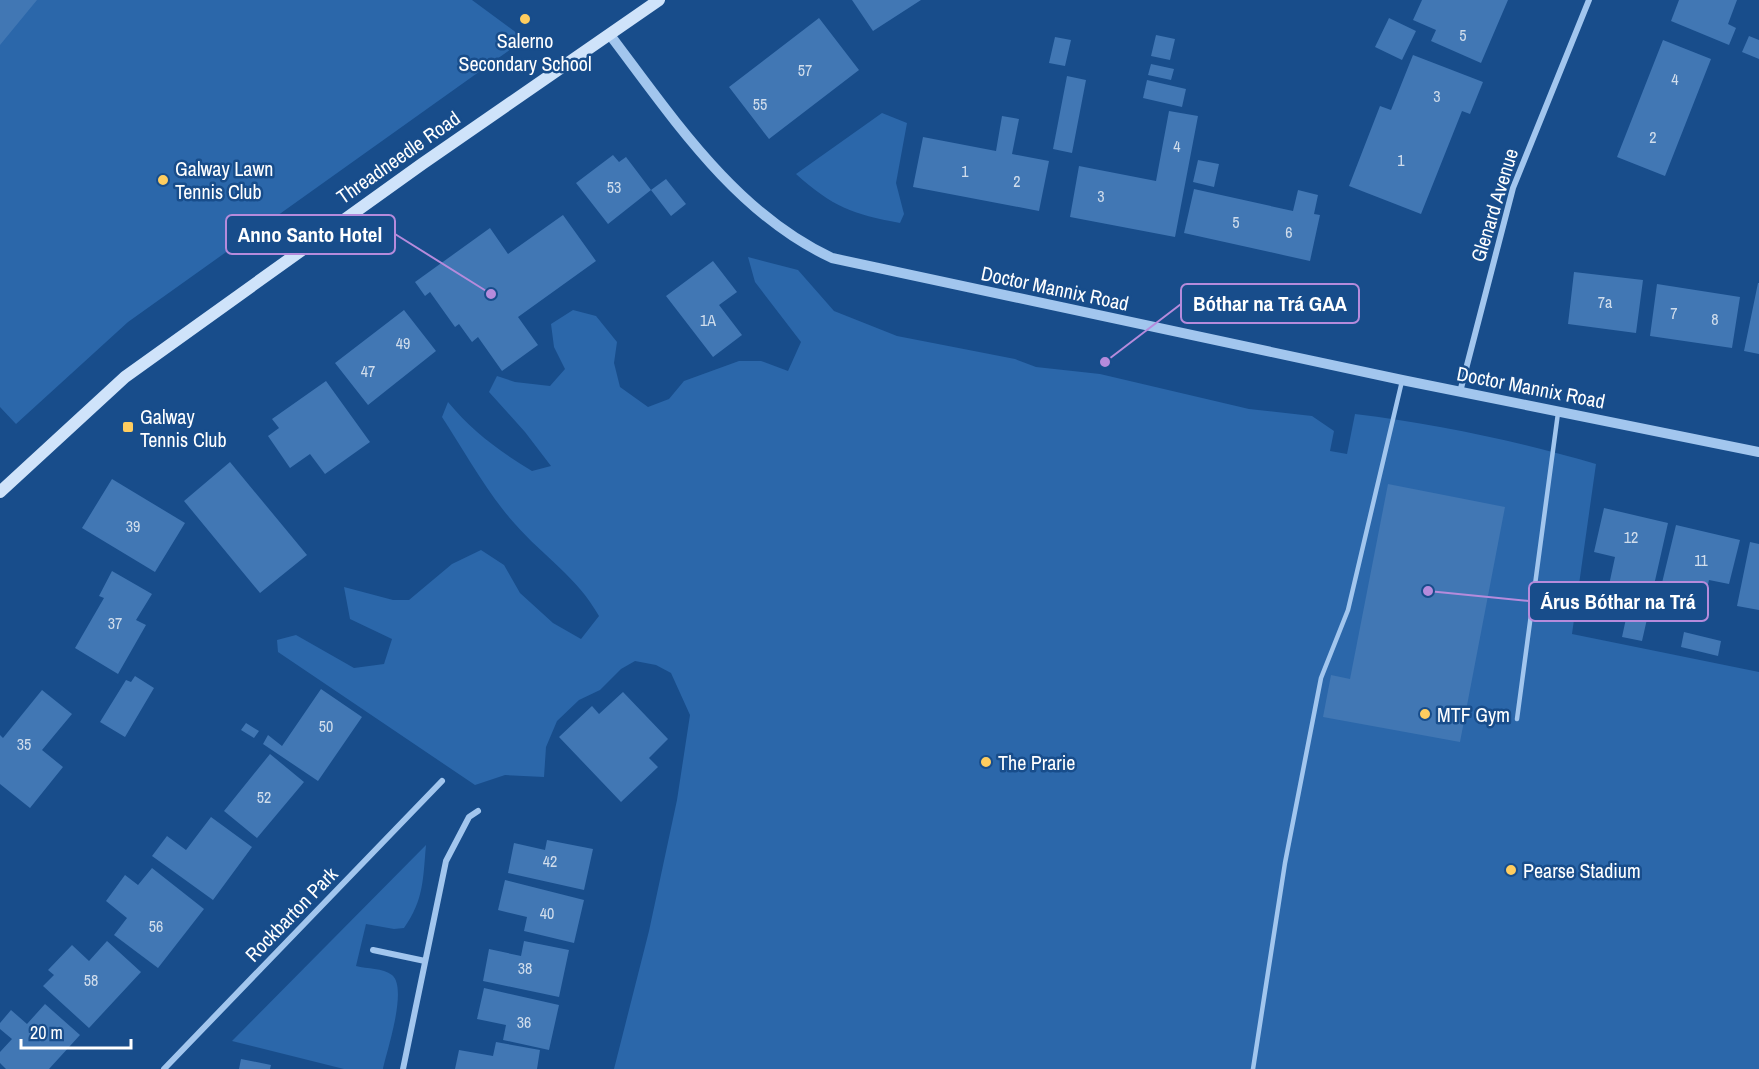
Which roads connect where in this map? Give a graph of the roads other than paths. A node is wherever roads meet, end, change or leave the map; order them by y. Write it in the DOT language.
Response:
graph roads {
  1 [pos="659,0"];
  2 [pos="1589,0"];
  3 [pos="610,35"];
  4 [pos="1402,380"];
  5 [pos="1460,392"];
  6 [pos="1558,411"];
  7 [pos="1759,452"];
  8 [pos="0,492"];
  9 [pos="1517,719"];
  10 [pos="442,781"];
  11 [pos="478,811"];
  12 [pos="372,950"];
  13 [pos="425,961"];
  14 [pos="164,1069"];
  15 [pos="403,1069"];
  16 [pos="1253,1069"];
  1 -- 3 [label="main road, Threadneedle Road"];
  2 -- 5 [label="street, Glenard Avenue"];
  3 -- 4 [label="street, Doctor Mannix Road"];
  3 -- 8 [label="main road, Threadneedle Road"];
  4 -- 5 [label="street, Doctor Mannix Road"];
  4 -- 16 [label="lane"];
  5 -- 6 [label="street, Doctor Mannix Road"];
  6 -- 7 [label="street, Doctor Mannix Road"];
  6 -- 9 [label="lane"];
  10 -- 14 [label="street, Rockbarton Park"];
  11 -- 13 [label="street"];
  12 -- 13 [label="street"];
  13 -- 15 [label="street"];
}
